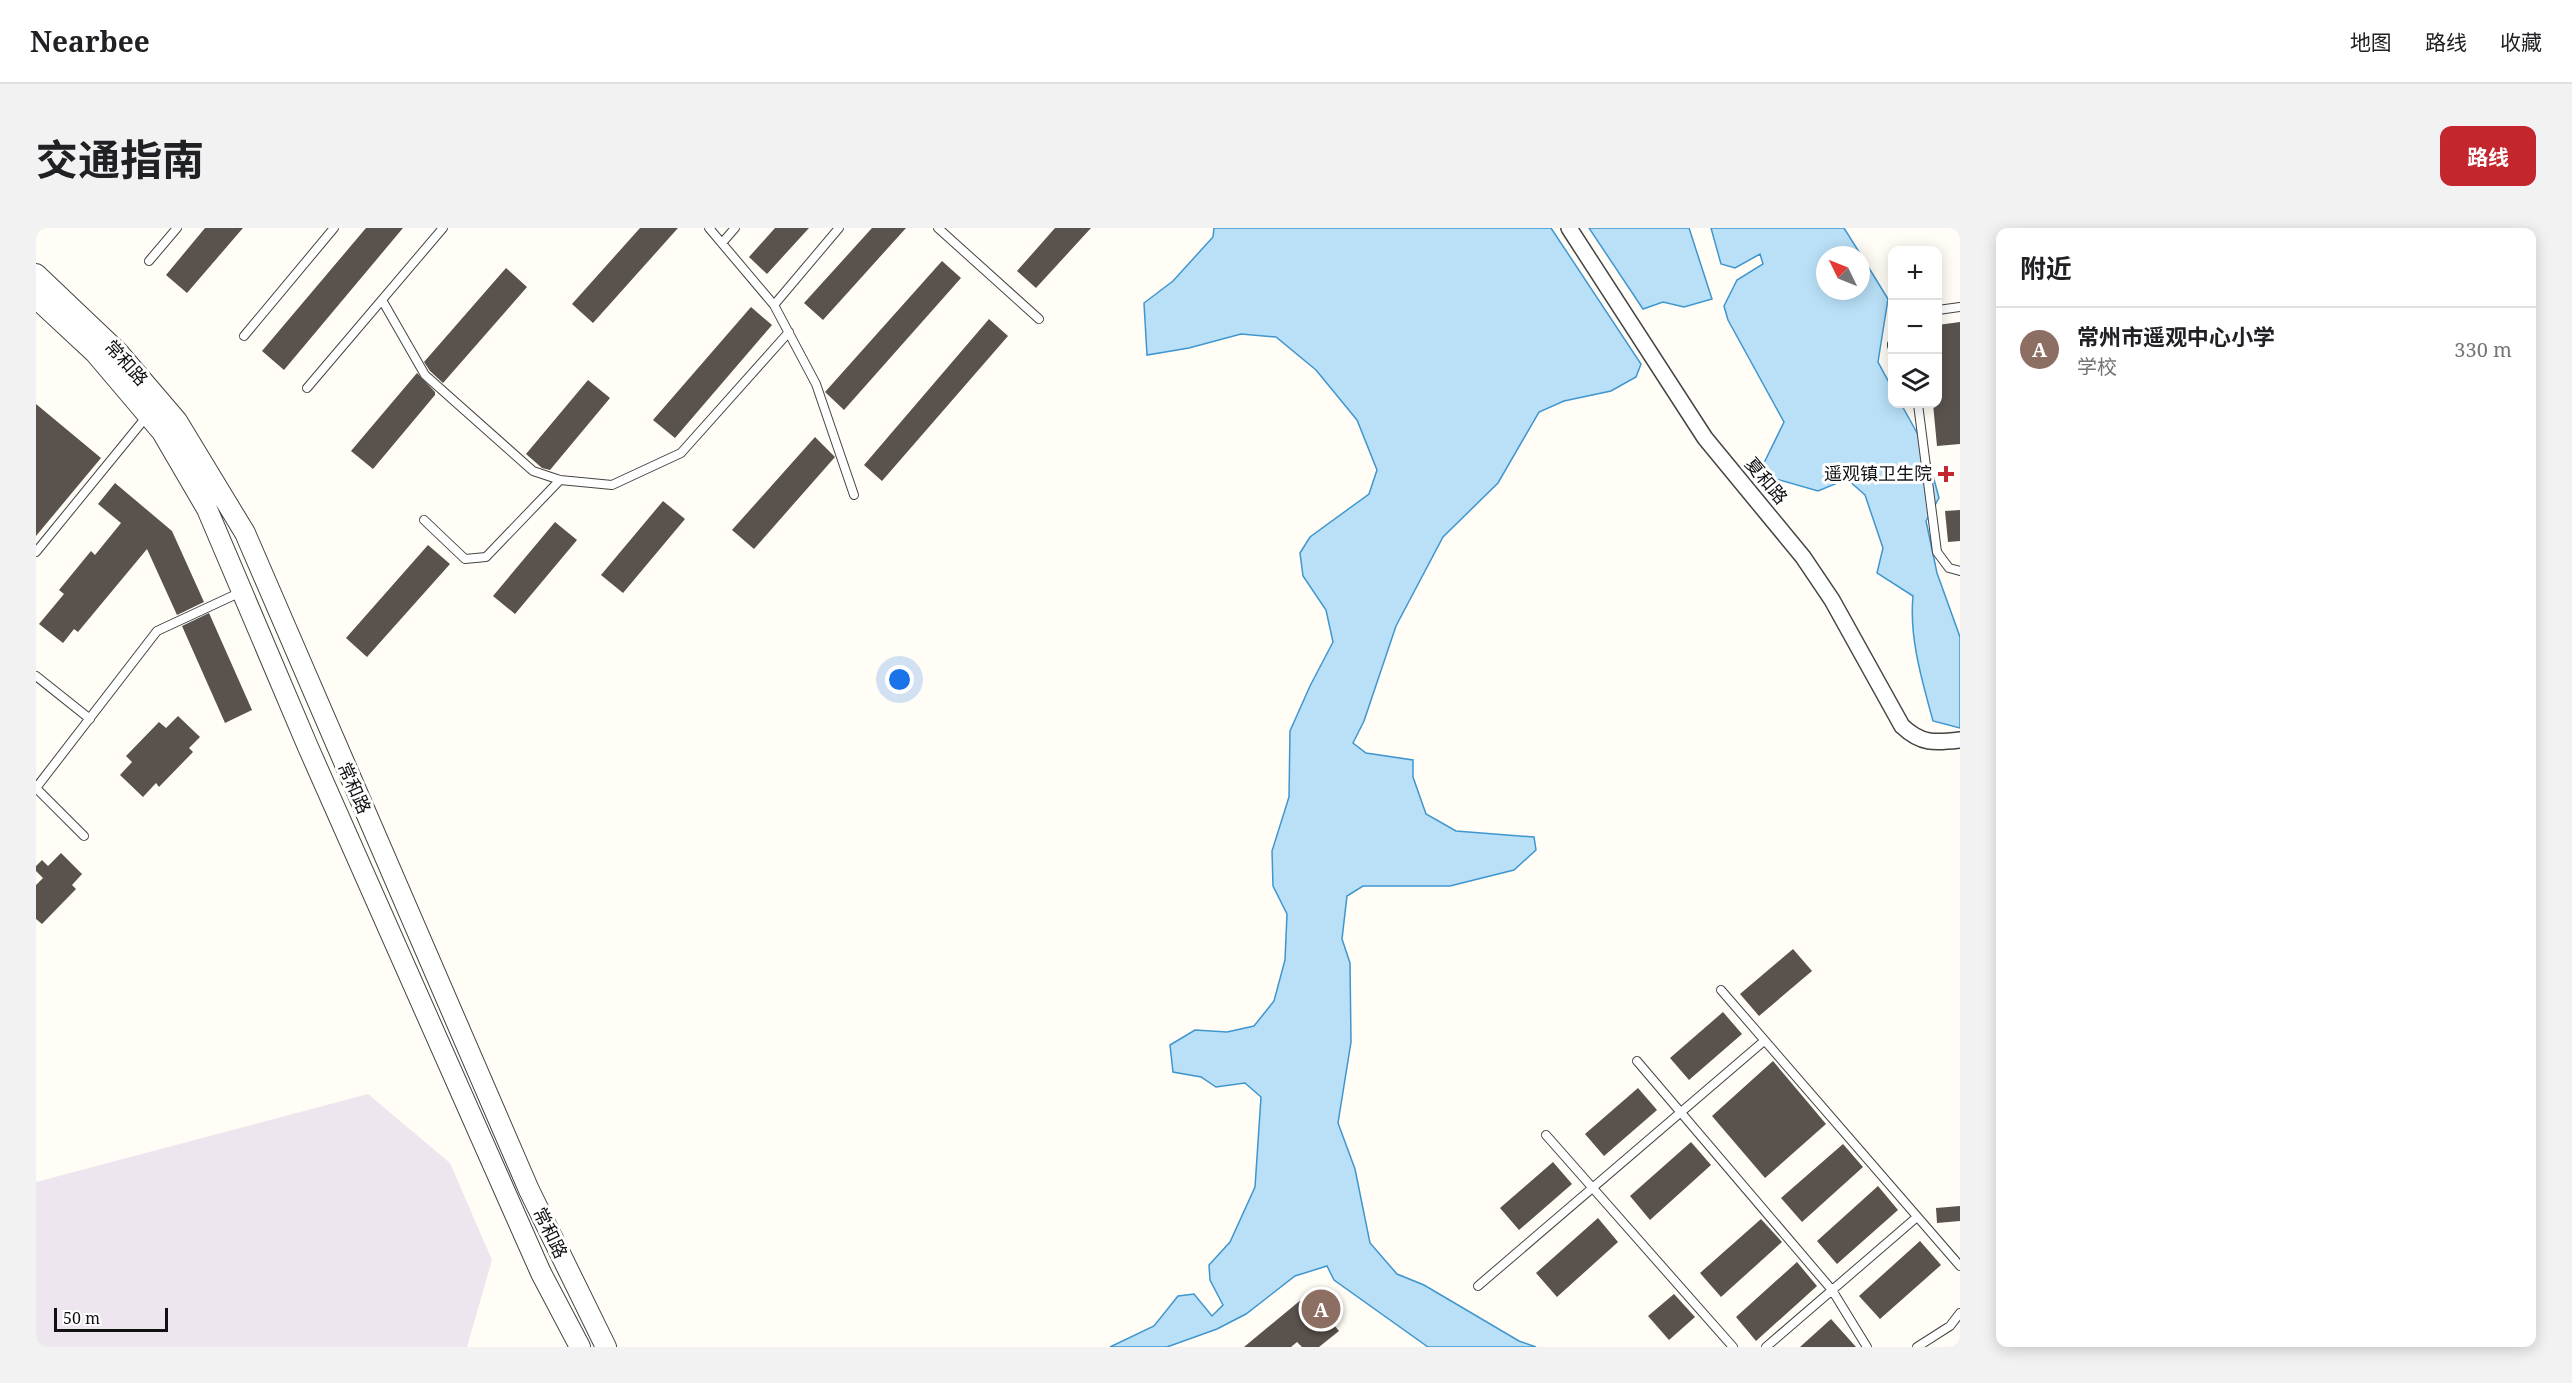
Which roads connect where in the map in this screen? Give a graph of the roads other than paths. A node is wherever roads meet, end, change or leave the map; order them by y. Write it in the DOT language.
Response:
graph roads {
  1 [pos="177,228"];
  2 [pos="334,228"];
  3 [pos="442,228"];
  4 [pos="709,228"];
  5 [pos="735,228"];
  6 [pos="839,228"];
  7 [pos="938,228"];
  8 [pos="1569,228"];
  9 [pos="722,243"];
  10 [pos="149,261"];
  11 [pos="36,273"];
  12 [pos="36,298"];
  13 [pos="382,300"];
  14 [pos="774,305"];
  15 [pos="1960,308"];
  16 [pos="1942,310"];
  17 [pos="1039,319"];
  18 [pos="789,332"];
  19 [pos="244,336"];
  20 [pos="307,388"];
  21 [pos="1919,408"];
  22 [pos="148,415"];
  23 [pos="560,480"];
  24 [pos="854,495"];
  25 [pos="424,520"];
  26 [pos="36,552"];
  27 [pos="1960,571"];
  28 [pos="242,591"];
  29 [pos="36,676"];
  30 [pos="90,719"];
  31 [pos="1960,740"];
  32 [pos="36,788"];
  33 [pos="84,836"];
  34 [pos="1721,990"];
  35 [pos="1764,1041"];
  36 [pos="1637,1061"];
  37 [pos="1681,1113"];
  38 [pos="1546,1135"];
  39 [pos="1593,1188"];
  40 [pos="1917,1217"];
  41 [pos="1960,1266"];
  42 [pos="1478,1286"];
  43 [pos="1832,1290"];
  44 [pos="1960,1313"];
  45 [pos="580,1347"];
  46 [pos="606,1347"];
  47 [pos="1733,1347"];
  48 [pos="1766,1347"];
  49 [pos="1867,1347"];
  50 [pos="1917,1347"];
  1 -- 10 [label="lane"];
  2 -- 19 [label="lane"];
  3 -- 13 [label="lane"];
  4 -- 9 [label="lane"];
  5 -- 9 [label="lane"];
  6 -- 14 [label="lane"];
  7 -- 17 [label="lane"];
  8 -- 31 [label="street, 夏和路"];
  9 -- 14 [label="lane"];
  11 -- 46 [label="street, 常和路"];
  12 -- 22 [label="street, 常和路"];
  13 -- 20 [label="lane"];
  13 -- 23 [label="lane"];
  14 -- 18 [label="lane"];
  15 -- 16 [label="lane"];
  18 -- 23 [label="lane"];
  18 -- 24 [label="lane"];
  21 -- 27 [label="lane"];
  22 -- 26 [label="lane"];
  22 -- 28 [label="street, 常和路"];
  23 -- 25 [label="lane"];
  28 -- 30 [label="lane"];
  28 -- 45 [label="street, 常和路"];
  29 -- 30 [label="lane"];
  30 -- 32 [label="lane"];
  32 -- 33 [label="lane"];
  34 -- 35 [label="lane"];
  35 -- 37 [label="lane"];
  35 -- 40 [label="lane"];
  36 -- 37 [label="lane"];
  37 -- 39 [label="lane"];
  37 -- 43 [label="lane"];
  38 -- 39 [label="lane"];
  39 -- 42 [label="lane"];
  39 -- 47 [label="lane"];
  40 -- 41 [label="lane"];
  40 -- 43 [label="lane"];
  43 -- 48 [label="lane"];
  43 -- 49 [label="lane"];
  44 -- 50 [label="lane"];
}
